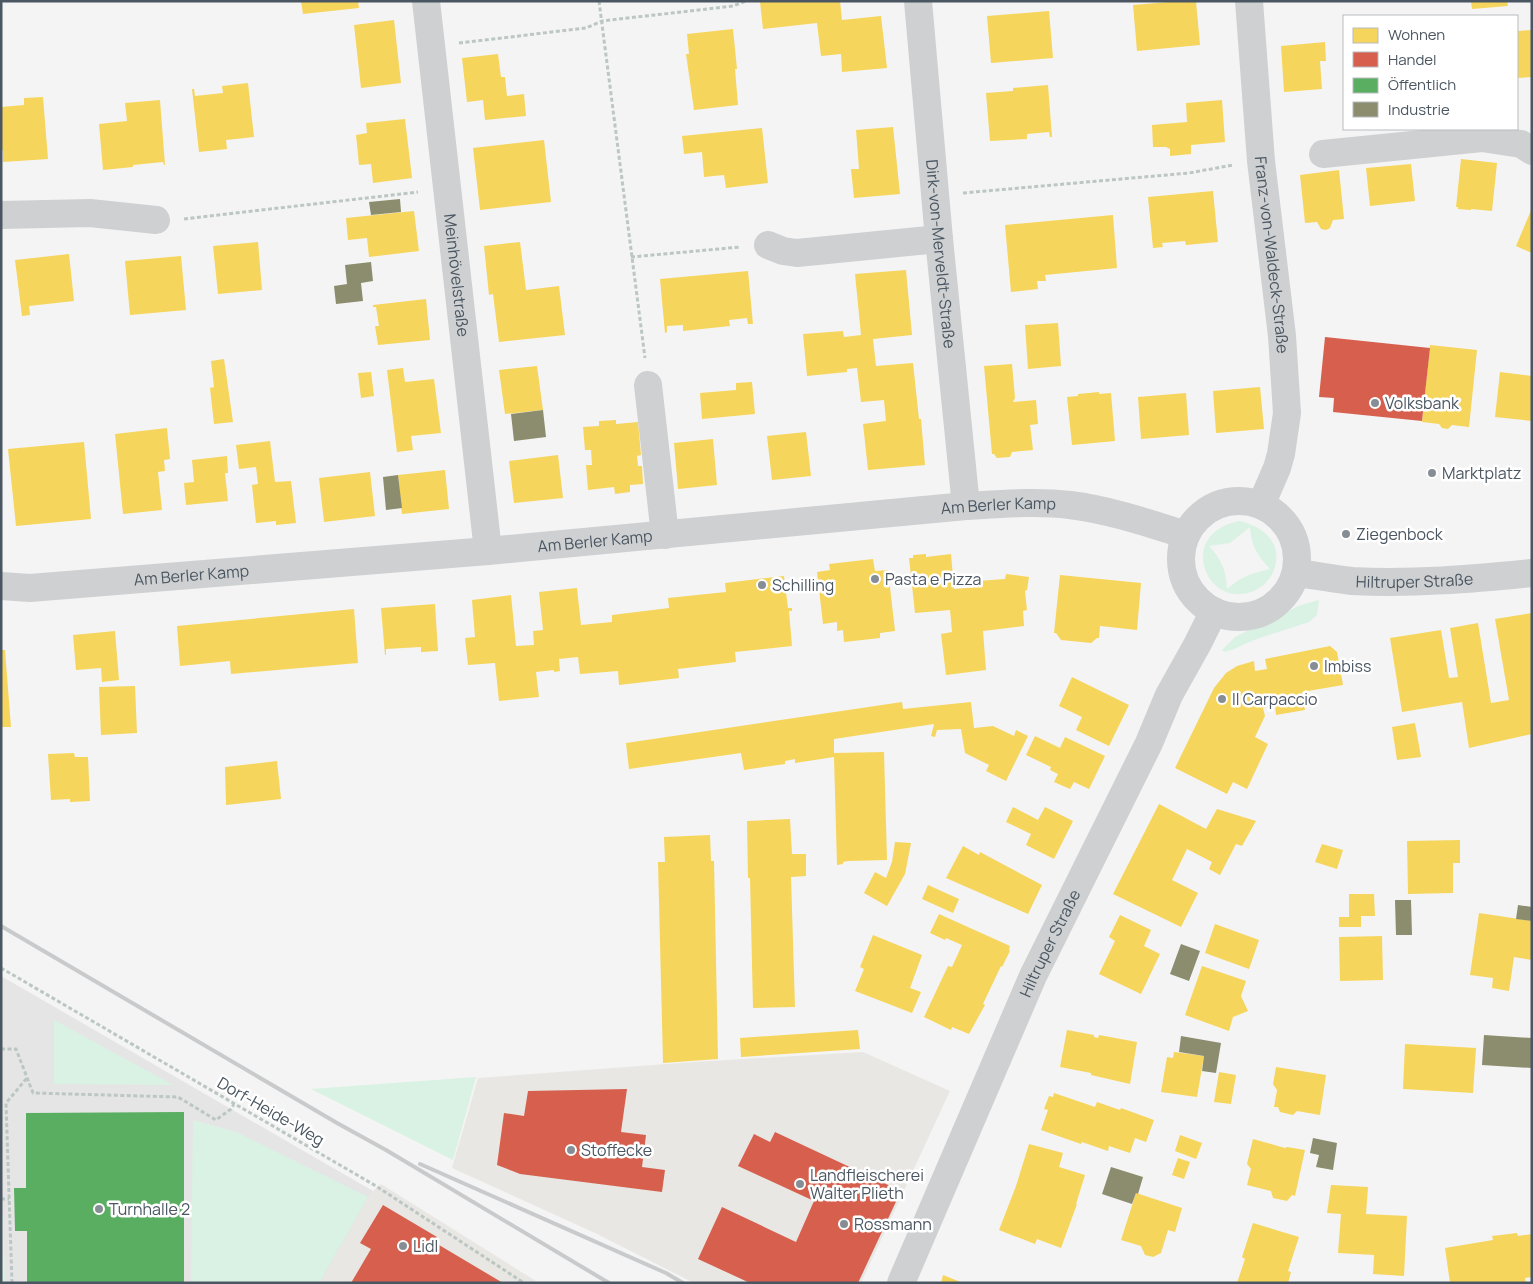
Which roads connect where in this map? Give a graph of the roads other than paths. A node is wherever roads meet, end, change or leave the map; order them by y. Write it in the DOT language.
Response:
graph roads {
  1 [pos="426,1"];
  2 [pos="918,1"];
  3 [pos="1249,1"];
  4 [pos="1532,150"];
  5 [pos="1323,154"];
  6 [pos="1,215"];
  7 [pos="156,220"];
  8 [pos="938,239"];
  9 [pos="768,244"];
  10 [pos="648,385"];
  11 [pos="1261,505"];
  12 [pos="966,506"];
  13 [pos="665,535"];
  14 [pos="1186,535"];
  15 [pos="488,551"];
  16 [pos="1296,573"];
  17 [pos="1532,573"];
  18 [pos="1,586"];
  19 [pos="1214,611"];
  20 [pos="901,1283"];
  1 -- 15 [label="street, Meinhövelstraße"];
  2 -- 8 [label="street, Dirk-von-Merveldt-Straße"];
  3 -- 11 [label="street, Franz-von-Waldeck-Straße"];
  4 -- 5 [label="street"];
  6 -- 7 [label="street"];
  8 -- 9 [label="street"];
  8 -- 12 [label="street, Dirk-von-Merveldt-Straße"];
  10 -- 13 [label="street"];
  11 -- 14 [label="street"];
  11 -- 16 [label="street"];
  12 -- 13 [label="street, Am Berler Kamp"];
  12 -- 14 [label="street, Am Berler Kamp"];
  13 -- 15 [label="street, Am Berler Kamp"];
  14 -- 19 [label="street"];
  15 -- 18 [label="street, Am Berler Kamp"];
  16 -- 17 [label="street, Hiltruper Straße"];
  16 -- 19 [label="street"];
  19 -- 20 [label="street, Hiltruper Straße"];
}
